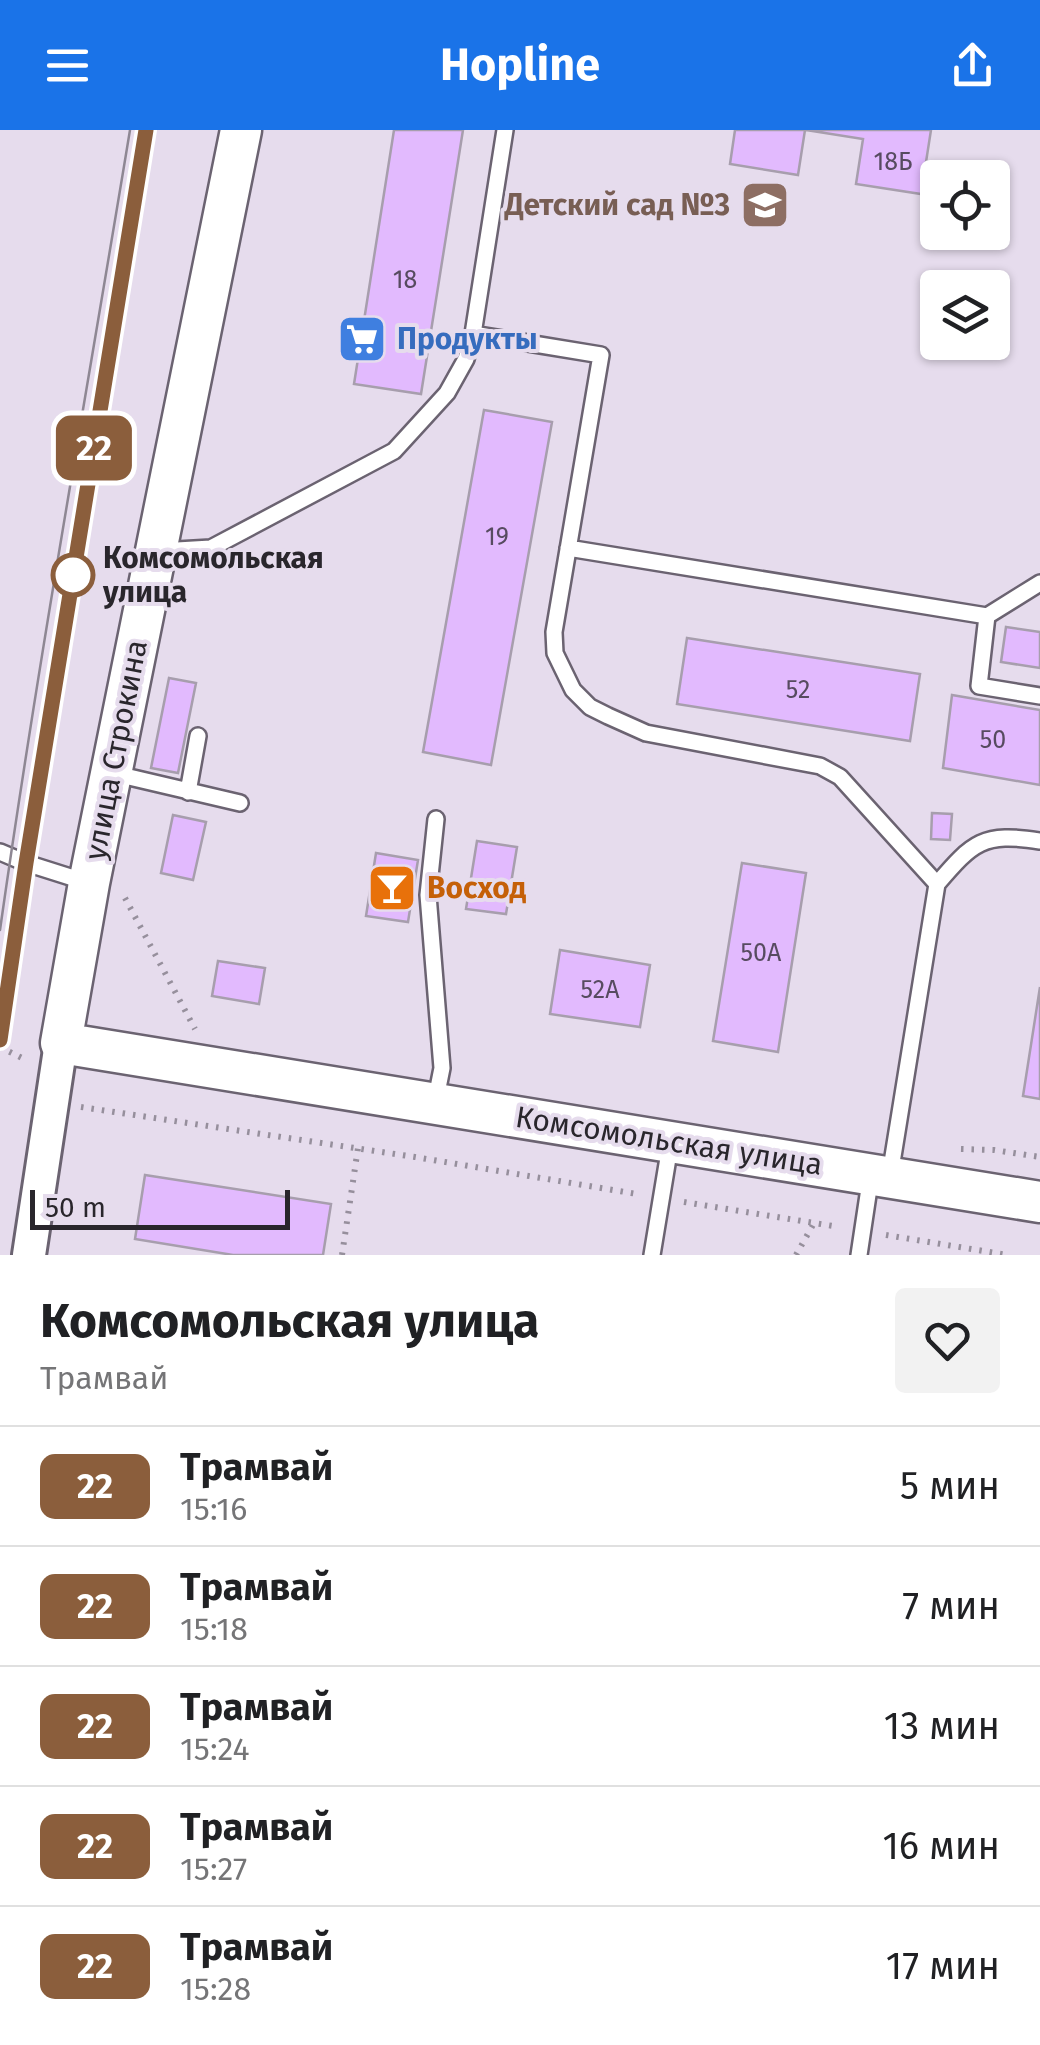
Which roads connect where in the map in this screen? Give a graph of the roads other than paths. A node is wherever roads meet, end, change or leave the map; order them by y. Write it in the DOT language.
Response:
graph roads {
  1 [pos="241,130"];
  2 [pos="505,130"];
  3 [pos="472,334"];
  4 [pos="568,548"];
  5 [pos="156,551"];
  6 [pos="1040,583"];
  7 [pos="987,616"];
  8 [pos="1040,696"];
  9 [pos="198,736"];
  10 [pos="112,773"];
  11 [pos="188,792"];
  12 [pos="240,803"];
  13 [pos="436,818"];
  14 [pos="1040,841"];
  15 [pos="0,852"];
  16 [pos="90,883"];
  17 [pos="937,884"];
  18 [pos="61,1043"];
  19 [pos="435,1104"];
  20 [pos="671,1142"];
  21 [pos="885,1166"];
  22 [pos="1040,1202"];
  23 [pos="29,1255"];
  24 [pos="652,1255"];
  25 [pos="859,1255"];
  1 -- 5 [label="street, улица Строкина"];
  2 -- 3 [label="lane"];
  3 -- 4 [label="lane"];
  3 -- 5 [label="lane"];
  4 -- 7 [label="lane"];
  4 -- 17 [label="lane"];
  5 -- 10 [label="street, улица Строкина"];
  6 -- 7 [label="lane"];
  7 -- 8 [label="lane"];
  9 -- 11 [label="lane"];
  10 -- 11 [label="lane"];
  10 -- 16 [label="street, улица Строкина"];
  11 -- 12 [label="lane"];
  13 -- 19 [label="lane"];
  14 -- 17 [label="lane"];
  15 -- 16 [label="lane"];
  16 -- 18 [label="street, улица Строкина"];
  17 -- 21 [label="lane"];
  18 -- 19 [label="street, Комсомольская улица"];
  18 -- 23 [label="street, улица Строкина"];
  19 -- 20 [label="street, Комсомольская улица"];
  20 -- 21 [label="street, Комсомольская улица"];
  20 -- 24 [label="lane"];
  21 -- 22 [label="street, Комсомольская улица"];
  21 -- 25 [label="lane"];
}
